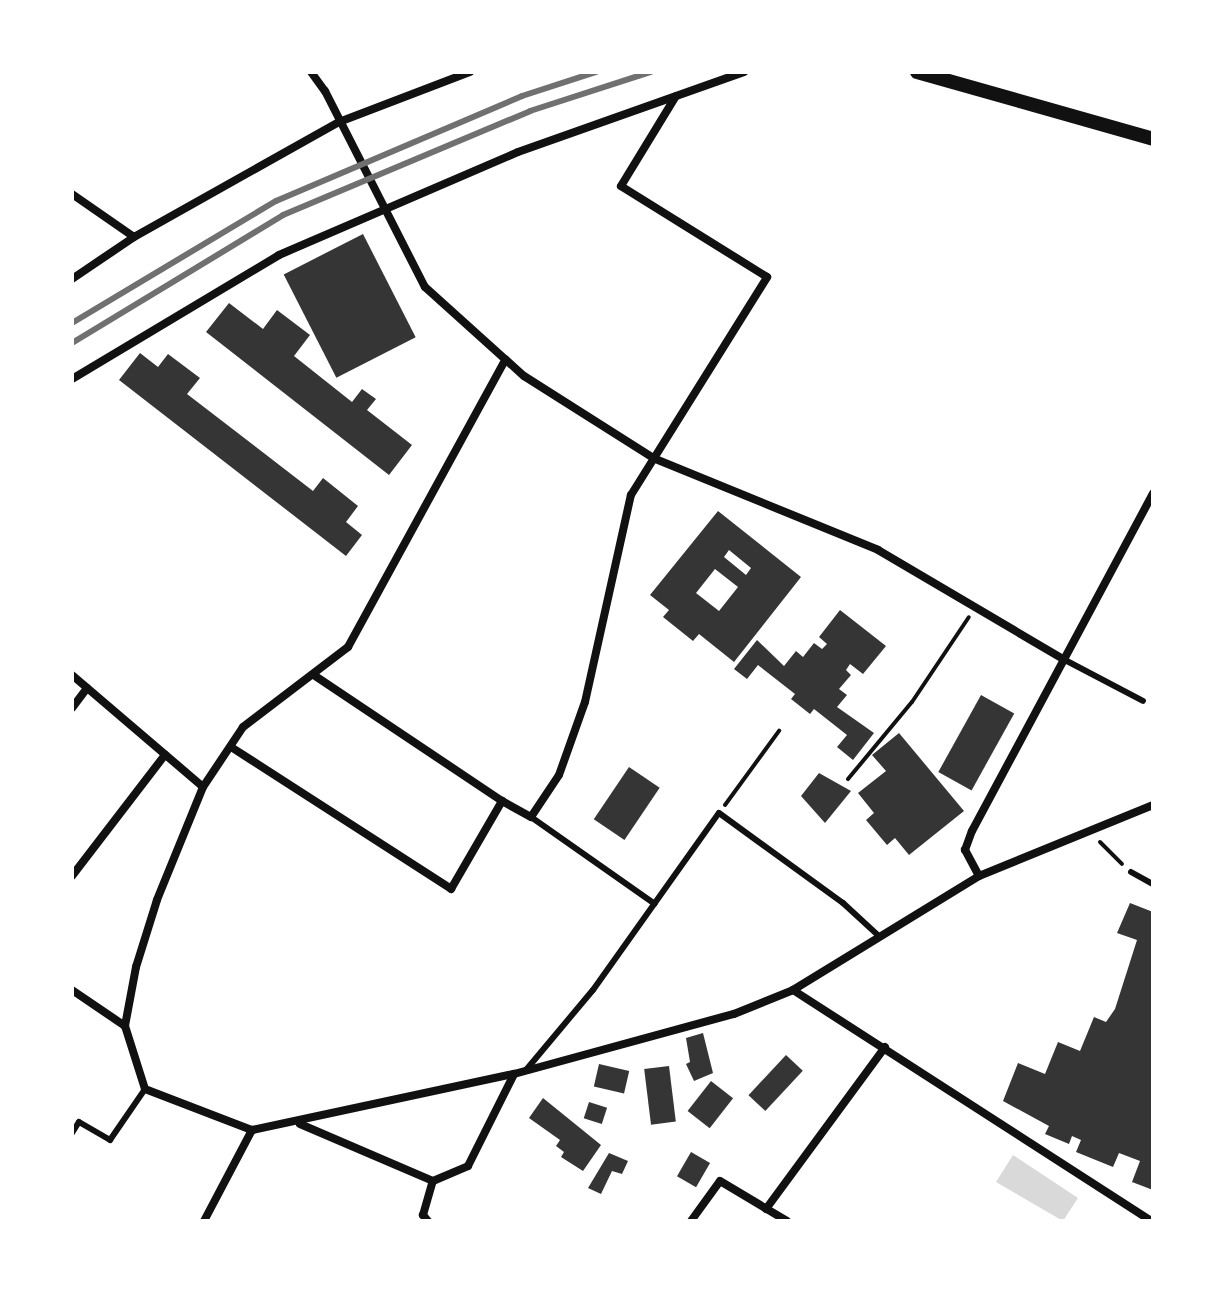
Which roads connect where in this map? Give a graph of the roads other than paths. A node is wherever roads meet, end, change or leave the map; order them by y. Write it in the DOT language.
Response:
graph roads {
  1 [pos="311,72"];
  2 [pos="470,72"];
  3 [pos="744,72"];
  4 [pos="917,72"];
  5 [pos="676,96"];
  6 [pos="339,122"];
  7 [pos="1153,139"];
  8 [pos="72,194"];
  9 [pos="384,205"];
  10 [pos="134,237"];
  11 [pos="72,279"];
  12 [pos="506,359"];
  13 [pos="72,379"];
  14 [pos="653,458"];
  15 [pos="1153,494"];
  16 [pos="1065,660"];
  17 [pos="72,675"];
  18 [pos="315,676"];
  19 [pos="87,688"];
  20 [pos="1143,701"];
  21 [pos="72,708"];
  22 [pos="231,747"];
  23 [pos="165,755"];
  24 [pos="203,787"];
  25 [pos="502,801"];
  26 [pos="1153,805"];
  27 [pos="531,817"];
  28 [pos="1131,872"];
  29 [pos="72,876"];
  30 [pos="979,876"];
  31 [pos="1153,884"];
  32 [pos="655,904"];
  33 [pos="880,937"];
  34 [pos="72,990"];
  35 [pos="793,990"];
  36 [pos="125,1026"];
  37 [pos="885,1047"];
  38 [pos="526,1070"];
  39 [pos="514,1074"];
  40 [pos="145,1089"];
  41 [pos="300,1124"];
  42 [pos="252,1130"];
  43 [pos="72,1133"];
  44 [pos="433,1181"];
  45 [pos="766,1209"];
  46 [pos="204,1221"];
  47 [pos="428,1221"];
  48 [pos="691,1221"];
  49 [pos="787,1221"];
  50 [pos="1152,1221"];
  1 -- 6 [label="street"];
  2 -- 6 [label="street"];
  3 -- 5 [label="street"];
  4 -- 7 [label="street"];
  5 -- 9 [label="street"];
  5 -- 14 [label="street"];
  6 -- 9 [label="street"];
  6 -- 10 [label="street"];
  8 -- 10 [label="street"];
  9 -- 12 [label="street"];
  9 -- 13 [label="street"];
  10 -- 11 [label="street"];
  12 -- 14 [label="street"];
  12 -- 18 [label="street"];
  14 -- 16 [label="street"];
  14 -- 27 [label="street"];
  15 -- 16 [label="street"];
  16 -- 20 [label="lane"];
  16 -- 30 [label="street"];
  17 -- 19 [label="street"];
  18 -- 22 [label="street"];
  18 -- 25 [label="street"];
  19 -- 21 [label="street"];
  19 -- 23 [label="street"];
  22 -- 24 [label="street"];
  22 -- 25 [label="street"];
  23 -- 24 [label="street"];
  23 -- 29 [label="street"];
  24 -- 36 [label="street"];
  25 -- 27 [label="street"];
  26 -- 30 [label="street"];
  27 -- 32 [label="lane"];
  28 -- 31 [label="lane"];
  30 -- 33 [label="street"];
  32 -- 33 [label="lane"];
  32 -- 38 [label="lane"];
  33 -- 35 [label="street"];
  34 -- 36 [label="street"];
  35 -- 37 [label="street"];
  35 -- 38 [label="street"];
  36 -- 40 [label="street"];
  37 -- 45 [label="street"];
  37 -- 50 [label="street"];
  38 -- 39 [label="street"];
  39 -- 41 [label="street"];
  39 -- 44 [label="street"];
  40 -- 42 [label="street"];
  40 -- 43 [label="lane"];
  41 -- 42 [label="street"];
  41 -- 44 [label="street"];
  42 -- 46 [label="street"];
  44 -- 47 [label="street"];
  45 -- 48 [label="street"];
  45 -- 49 [label="street"];
}
